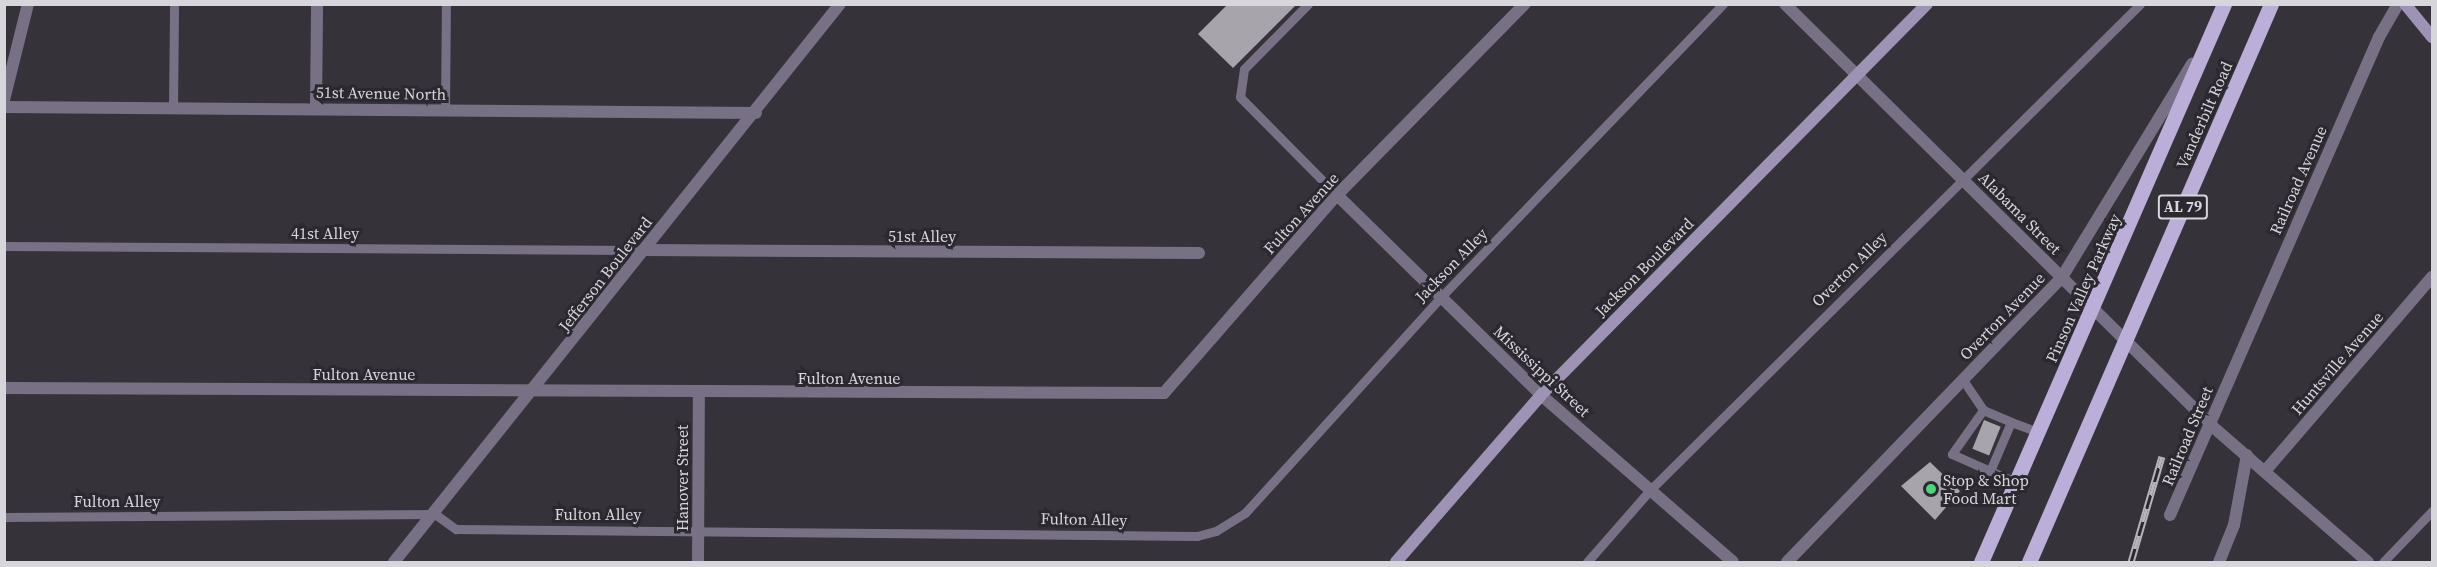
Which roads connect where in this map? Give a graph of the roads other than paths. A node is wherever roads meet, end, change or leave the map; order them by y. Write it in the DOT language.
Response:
graph roads {
  1 [pos="28,4"];
  2 [pos="174,4"];
  3 [pos="317,4"];
  4 [pos="446,4"];
  5 [pos="840,4"];
  6 [pos="1308,4"];
  7 [pos="1525,4"];
  8 [pos="1723,4"];
  9 [pos="1785,4"];
  10 [pos="1927,4"];
  11 [pos="2140,4"];
  12 [pos="2224,4"];
  13 [pos="2271,4"];
  14 [pos="2398,4"];
  15 [pos="2405,4"];
  16 [pos="2215,27"];
  17 [pos="2432,35"];
  18 [pos="1856,76"];
  19 [pos="4,100"];
  20 [pos="4,106"];
  21 [pos="173,108"];
  22 [pos="315,108"];
  23 [pos="445,110"];
  24 [pos="756,113"];
  25 [pos="1961,177"];
  26 [pos="1337,195"];
  27 [pos="4,246"];
  28 [pos="644,250"];
  29 [pos="1198,253"];
  30 [pos="2062,277"];
  31 [pos="2433,277"];
  32 [pos="1440,298"];
  33 [pos="2094,309"];
  34 [pos="2126,338"];
  35 [pos="2232,370"];
  36 [pos="1963,380"];
  37 [pos="4,388"];
  38 [pos="534,392"];
  39 [pos="699,394"];
  40 [pos="1541,395"];
  41 [pos="1983,410"];
  42 [pos="2011,422"];
  43 [pos="2212,426"];
  44 [pos="2038,432"];
  45 [pos="2247,455"];
  46 [pos="2266,470"];
  47 [pos="1990,471"];
  48 [pos="2016,482"];
  49 [pos="1651,489"];
  50 [pos="2433,511"];
  51 [pos="435,513"];
  52 [pos="2170,515"];
  53 [pos="4,517"];
  54 [pos="698,530"];
  55 [pos="1197,536"];
  56 [pos="394,562"];
  57 [pos="698,562"];
  58 [pos="1396,562"];
  59 [pos="1587,562"];
  60 [pos="1733,562"];
  61 [pos="1787,562"];
  62 [pos="1981,562"];
  63 [pos="2029,562"];
  64 [pos="2219,562"];
  65 [pos="2368,562"];
  66 [pos="2383,562"];
  1 -- 19 [label="street"];
  2 -- 21 [label="lane"];
  3 -- 22 [label="street"];
  4 -- 23 [label="lane"];
  5 -- 24 [label="street, Jefferson Boulevard"];
  6 -- 26 [label="lane"];
  7 -- 26 [label="street, Fulton Avenue"];
  8 -- 32 [label="lane, Jackson Alley"];
  9 -- 18 [label="street, Alabama Street"];
  10 -- 18 [label="street, Jackson Boulevard"];
  11 -- 25 [label="lane, Overton Alley"];
  12 -- 16 [label="main road, AL 79"];
  13 -- 34 [label="main road, Vanderbilt Road / AL 79"];
  14 -- 35 [label="street, Railroad Avenue"];
  15 -- 17 [label="street"];
  16 -- 30 [label="street, Overton Avenue"];
  16 -- 33 [label="main road, Pinson Valley Parkway / AL 79"];
  18 -- 25 [label="street, Alabama Street"];
  18 -- 40 [label="street, Jackson Boulevard"];
  20 -- 21 [label="street, 51st Avenue North"];
  21 -- 22 [label="street, 51st Avenue North"];
  22 -- 23 [label="street, 51st Avenue North"];
  23 -- 24 [label="street, 51st Avenue North"];
  24 -- 28 [label="street, Jefferson Boulevard"];
  25 -- 30 [label="street, Alabama Street"];
  25 -- 49 [label="lane, Overton Alley"];
  26 -- 32 [label="street, Mississippi Street"];
  26 -- 39 [label="street, Fulton Avenue"];
  27 -- 28 [label="lane, 41st Alley"];
  28 -- 29 [label="street, 51st Alley"];
  28 -- 38 [label="street, Jefferson Boulevard"];
  30 -- 33 [label="street, Alabama Street"];
  30 -- 36 [label="street, Overton Avenue"];
  31 -- 46 [label="street, Huntsville Avenue"];
  32 -- 40 [label="street, Mississippi Street"];
  32 -- 55 [label="lane, Jackson Alley"];
  33 -- 34 [label="street, Alabama Street"];
  33 -- 44 [label="main road, Pinson Valley Parkway / AL 79"];
  34 -- 43 [label="street, Alabama Street"];
  34 -- 63 [label="main road, AL 79"];
  35 -- 43 [label="street, Railroad Street"];
  36 -- 41 [label="lane"];
  36 -- 61 [label="street, Overton Avenue"];
  37 -- 38 [label="street, Fulton Avenue"];
  38 -- 39 [label="street, Fulton Avenue"];
  38 -- 51 [label="street, Jefferson Boulevard"];
  39 -- 54 [label="street, Hanover Street"];
  40 -- 49 [label="street, Mississippi Street"];
  40 -- 58 [label="street, Jackson Boulevard"];
  41 -- 42 [label="lane"];
  41 -- 47 [label="lane"];
  42 -- 44 [label="lane"];
  42 -- 47 [label="lane"];
  43 -- 45 [label="street, Alabama Street"];
  43 -- 52 [label="street, Railroad Street"];
  44 -- 48 [label="main road, Pinson Valley Parkway / AL 79"];
  45 -- 46 [label="street, Alabama Street"];
  45 -- 64 [label="street"];
  46 -- 65 [label="street, Alabama Street"];
  47 -- 48 [label="lane"];
  48 -- 62 [label="main road, Pinson Valley Parkway / AL 79"];
  49 -- 59 [label="lane, Overton Alley"];
  49 -- 60 [label="street, Mississippi Street"];
  50 -- 66 [label="lane"];
  51 -- 53 [label="lane, Fulton Alley"];
  51 -- 54 [label="lane, Fulton Alley"];
  51 -- 56 [label="street, Jefferson Boulevard"];
  54 -- 55 [label="lane, Fulton Alley"];
  54 -- 57 [label="street, Hanover Street"];
}
